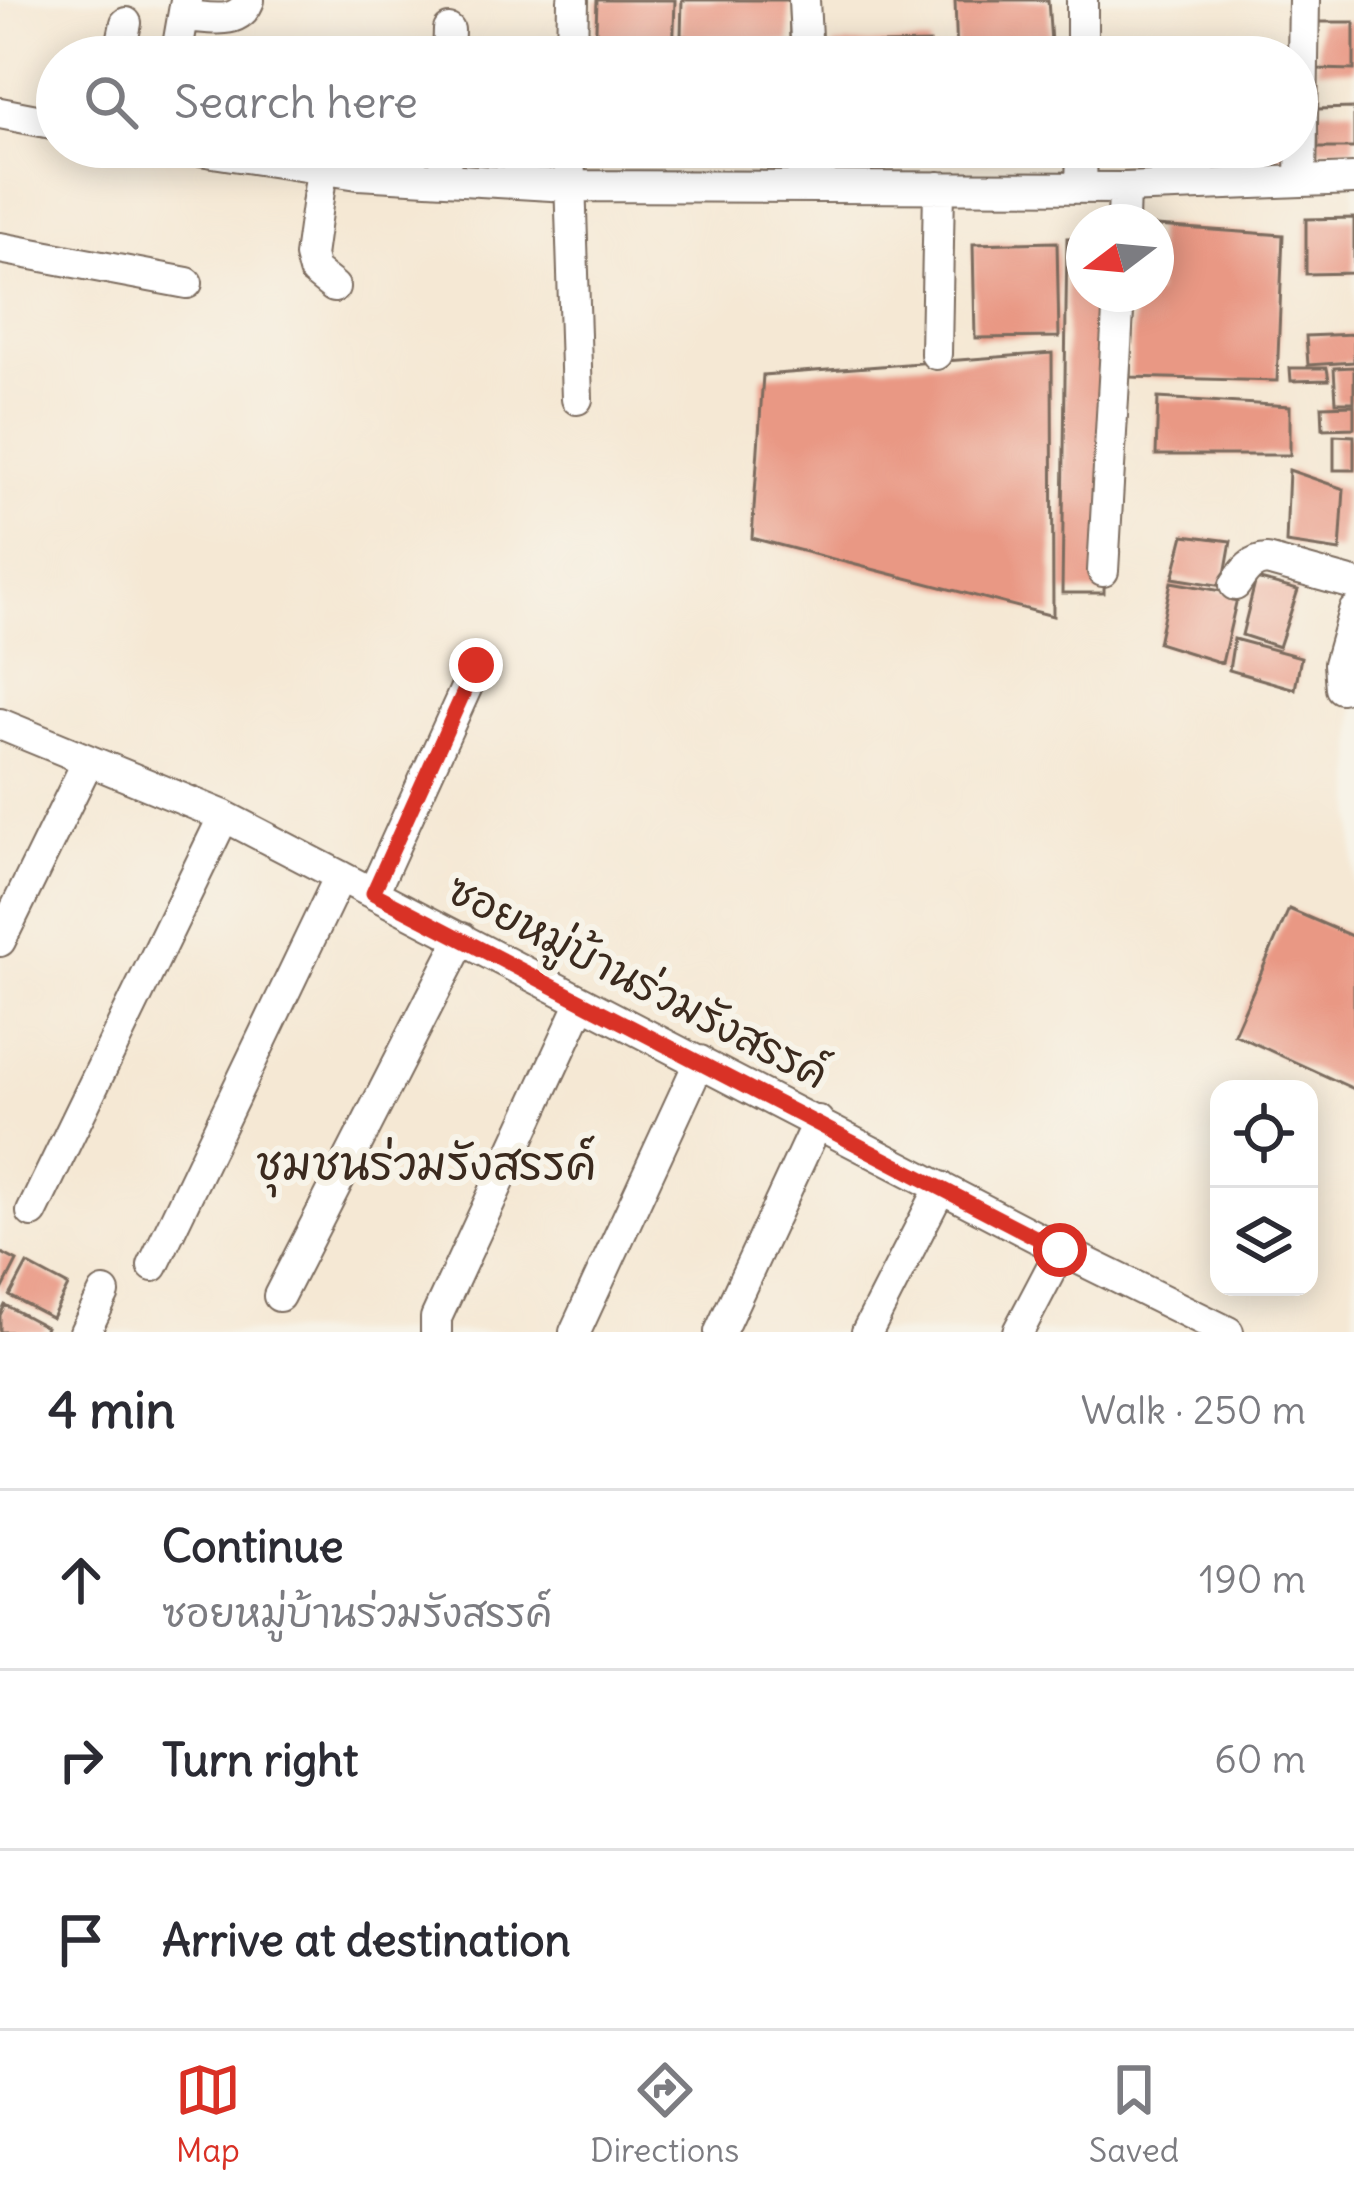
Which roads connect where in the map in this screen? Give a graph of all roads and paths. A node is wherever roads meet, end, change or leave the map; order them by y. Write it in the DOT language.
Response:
graph roads {
  1 [pos="249,0"];
  2 [pos="573,0"];
  3 [pos="804,0"];
  4 [pos="1082,0"];
  5 [pos="1304,0"];
  6 [pos="185,8"];
  7 [pos="126,23"];
  8 [pos="123,36"];
  9 [pos="572,36"];
  10 [pos="805,36"];
  11 [pos="1082,36"];
  12 [pos="1303,36"];
  13 [pos="0,113"];
  14 [pos="36,120"];
  15 [pos="316,168"];
  16 [pos="445,168"];
  17 [pos="568,168"];
  18 [pos="803,168"];
  19 [pos="1082,168"];
  20 [pos="1301,168"];
  21 [pos="322,169"];
  22 [pos="445,178"];
  23 [pos="1354,179"];
  24 [pos="1301,181"];
  25 [pos="568,186"];
  26 [pos="802,186"];
  27 [pos="939,187"];
  28 [pos="1082,188"];
  29 [pos="1124,188"];
  30 [pos="1124,204"];
  31 [pos="0,248"];
  32 [pos="187,284"];
  33 [pos="334,287"];
  34 [pos="1118,312"];
  35 [pos="937,354"];
  36 [pos="577,399"];
  37 [pos="1103,571"];
  38 [pos="1354,584"];
  39 [pos="1235,585"];
  40 [pos="1354,611"];
  41 [pos="476,665"];
  42 [pos="1341,688"];
  43 [pos="0,724"];
  44 [pos="88,761"];
  45 [pos="224,816"];
  46 [pos="340,876"];
  47 [pos="373,893"];
  48 [pos="462,938"];
  49 [pos="0,941"];
  50 [pos="582,1002"];
  51 [pos="700,1060"];
  52 [pos="818,1121"];
  53 [pos="941,1187"];
  54 [pos="32,1213"];
  55 [pos="1060,1250"];
  56 [pos="154,1266"];
  57 [pos="104,1293"];
  58 [pos="279,1296"];
  59 [pos="85,1332"];
  60 [pos="436,1332"];
  61 [pos="575,1332"];
  62 [pos="720,1332"];
  63 [pos="867,1332"];
  64 [pos="1018,1332"];
  65 [pos="1228,1332"];
  1 -- 6 [label="street"];
  2 -- 9 [label="street"];
  3 -- 10 [label="street"];
  4 -- 11 [label="street"];
  5 -- 12 [label="street"];
  7 -- 8 [label="street"];
  13 -- 14 [label="street"];
  15 -- 21 [label="street"];
  16 -- 22 [label="street"];
  17 -- 25 [label="street"];
  18 -- 26 [label="street"];
  19 -- 28 [label="street"];
  20 -- 24 [label="street"];
  21 -- 22 [label="street"];
  21 -- 33 [label="street"];
  22 -- 25 [label="street"];
  23 -- 24 [label="street"];
  24 -- 29 [label="street"];
  25 -- 26 [label="street"];
  25 -- 36 [label="street"];
  26 -- 27 [label="street"];
  27 -- 28 [label="street"];
  27 -- 35 [label="street"];
  28 -- 29 [label="street"];
  29 -- 30 [label="street"];
  31 -- 32 [label="street"];
  34 -- 37 [label="street"];
  38 -- 39 [label="street"];
  40 -- 42 [label="street"];
  41 -- 47 [label="street"];
  43 -- 44 [label="street, ซอยหมู่บ้านร่วมรังสรรค์"];
  44 -- 45 [label="street, ซอยหมู่บ้านร่วมรังสรรค์"];
  44 -- 49 [label="street"];
  45 -- 46 [label="street, ซอยหมู่บ้านร่วมรังสรรค์"];
  45 -- 54 [label="street"];
  46 -- 47 [label="street, ซอยหมู่บ้านร่วมรังสรรค์"];
  46 -- 56 [label="street"];
  47 -- 48 [label="street, ซอยหมู่บ้านร่วมรังสรรค์"];
  48 -- 50 [label="street, ซอยหมู่บ้านร่วมรังสรรค์"];
  48 -- 58 [label="street"];
  50 -- 51 [label="street, ซอยหมู่บ้านร่วมรังสรรค์"];
  50 -- 60 [label="street"];
  51 -- 52 [label="street, ซอยหมู่บ้านร่วมรังสรรค์"];
  51 -- 61 [label="street"];
  52 -- 53 [label="street, ซอยหมู่บ้านร่วมรังสรรค์"];
  52 -- 62 [label="street"];
  53 -- 55 [label="street, ซอยหมู่บ้านร่วมรังสรรค์"];
  53 -- 63 [label="street"];
  55 -- 64 [label="street"];
  55 -- 65 [label="street, ซอยหมู่บ้านร่วมรังสรรค์"];
  57 -- 59 [label="street"];
}
